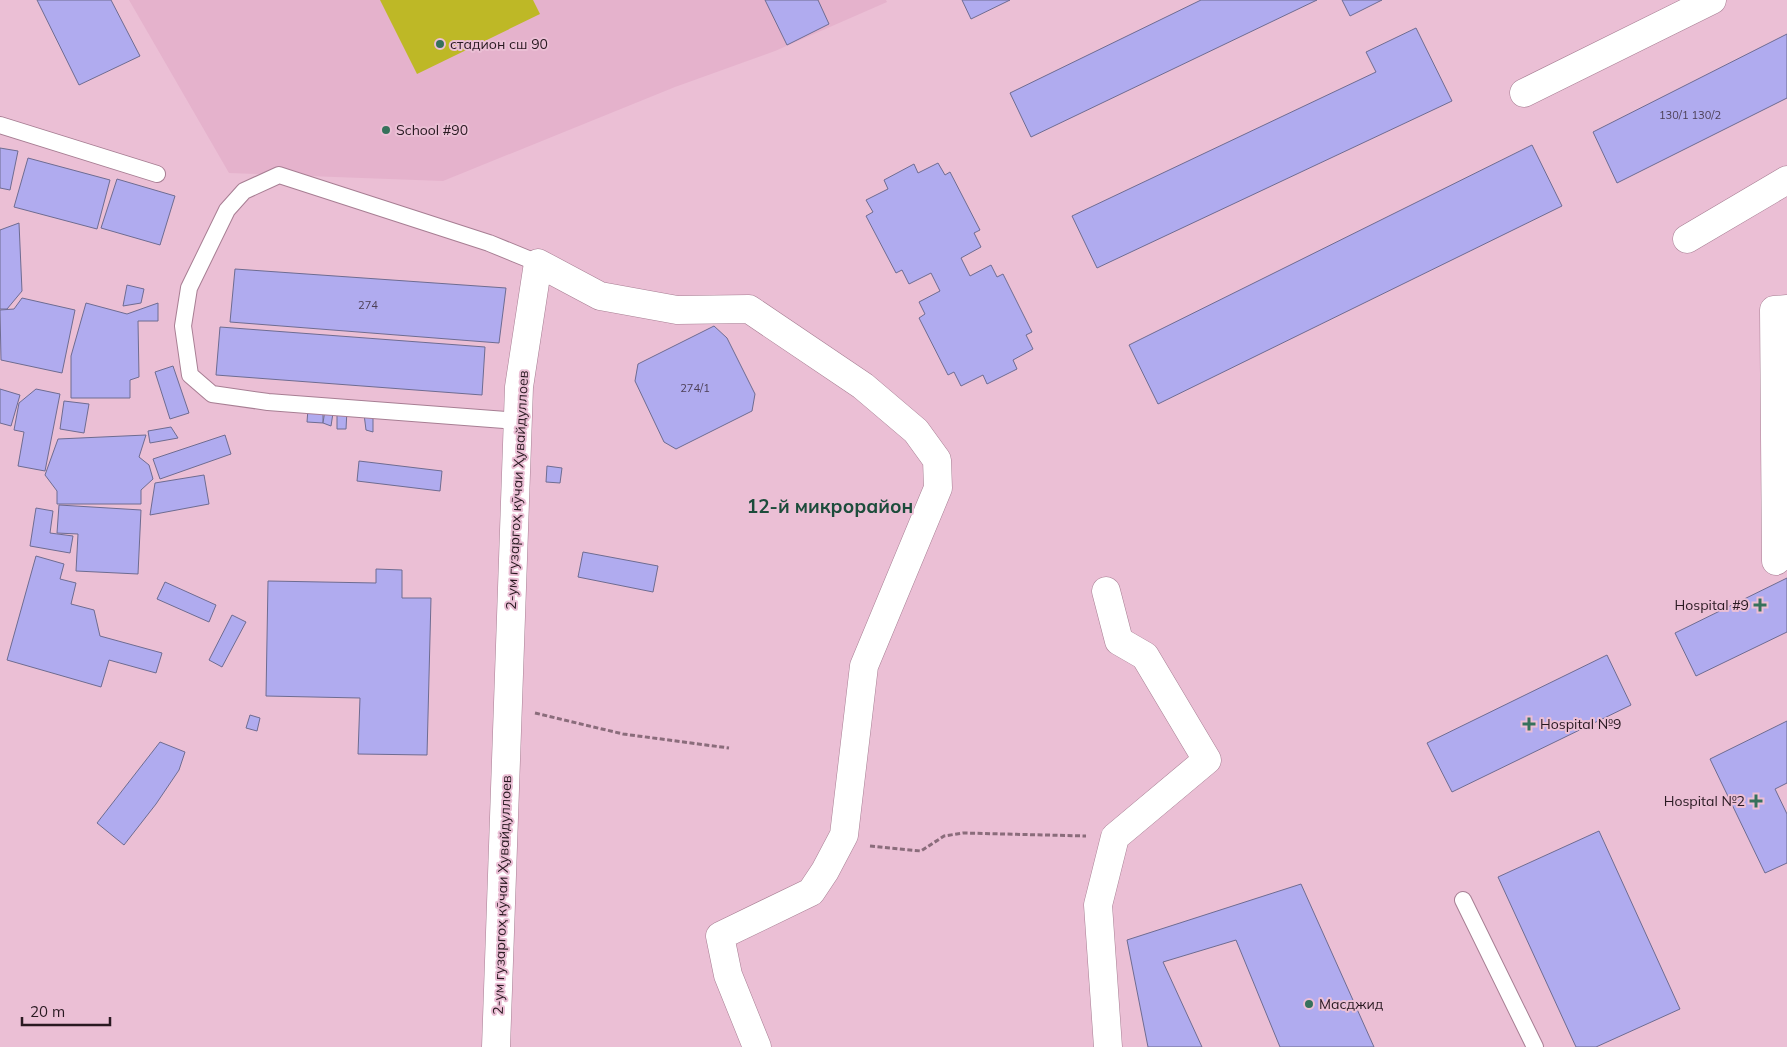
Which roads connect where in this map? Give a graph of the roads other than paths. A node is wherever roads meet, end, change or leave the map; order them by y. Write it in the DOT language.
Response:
graph roads {
  1 [pos="1712,0"];
  2 [pos="1524,93"];
  3 [pos="0,124"];
  4 [pos="157,174"];
  5 [pos="1787,180"];
  6 [pos="1686,239"];
  7 [pos="538,263"];
  8 [pos="1787,309"];
  9 [pos="518,421"];
  10 [pos="1776,561"];
  11 [pos="1106,590"];
  12 [pos="1464,900"];
  13 [pos="496,1047"];
  14 [pos="757,1047"];
  15 [pos="1108,1047"];
  16 [pos="1535,1047"];
  1 -- 2 [label="street"];
  3 -- 4 [label="lane"];
  5 -- 6 [label="street"];
  7 -- 9 [label="street, 2-ум гузаргоҳ кӯчаи Ҳувайдуллоев"];
  7 -- 9 [label="lane"];
  7 -- 14 [label="street"];
  8 -- 10 [label="street"];
  9 -- 13 [label="street, 2-ум гузаргоҳ кӯчаи Ҳувайдуллоев"];
  11 -- 15 [label="street"];
  12 -- 16 [label="lane"];
}
